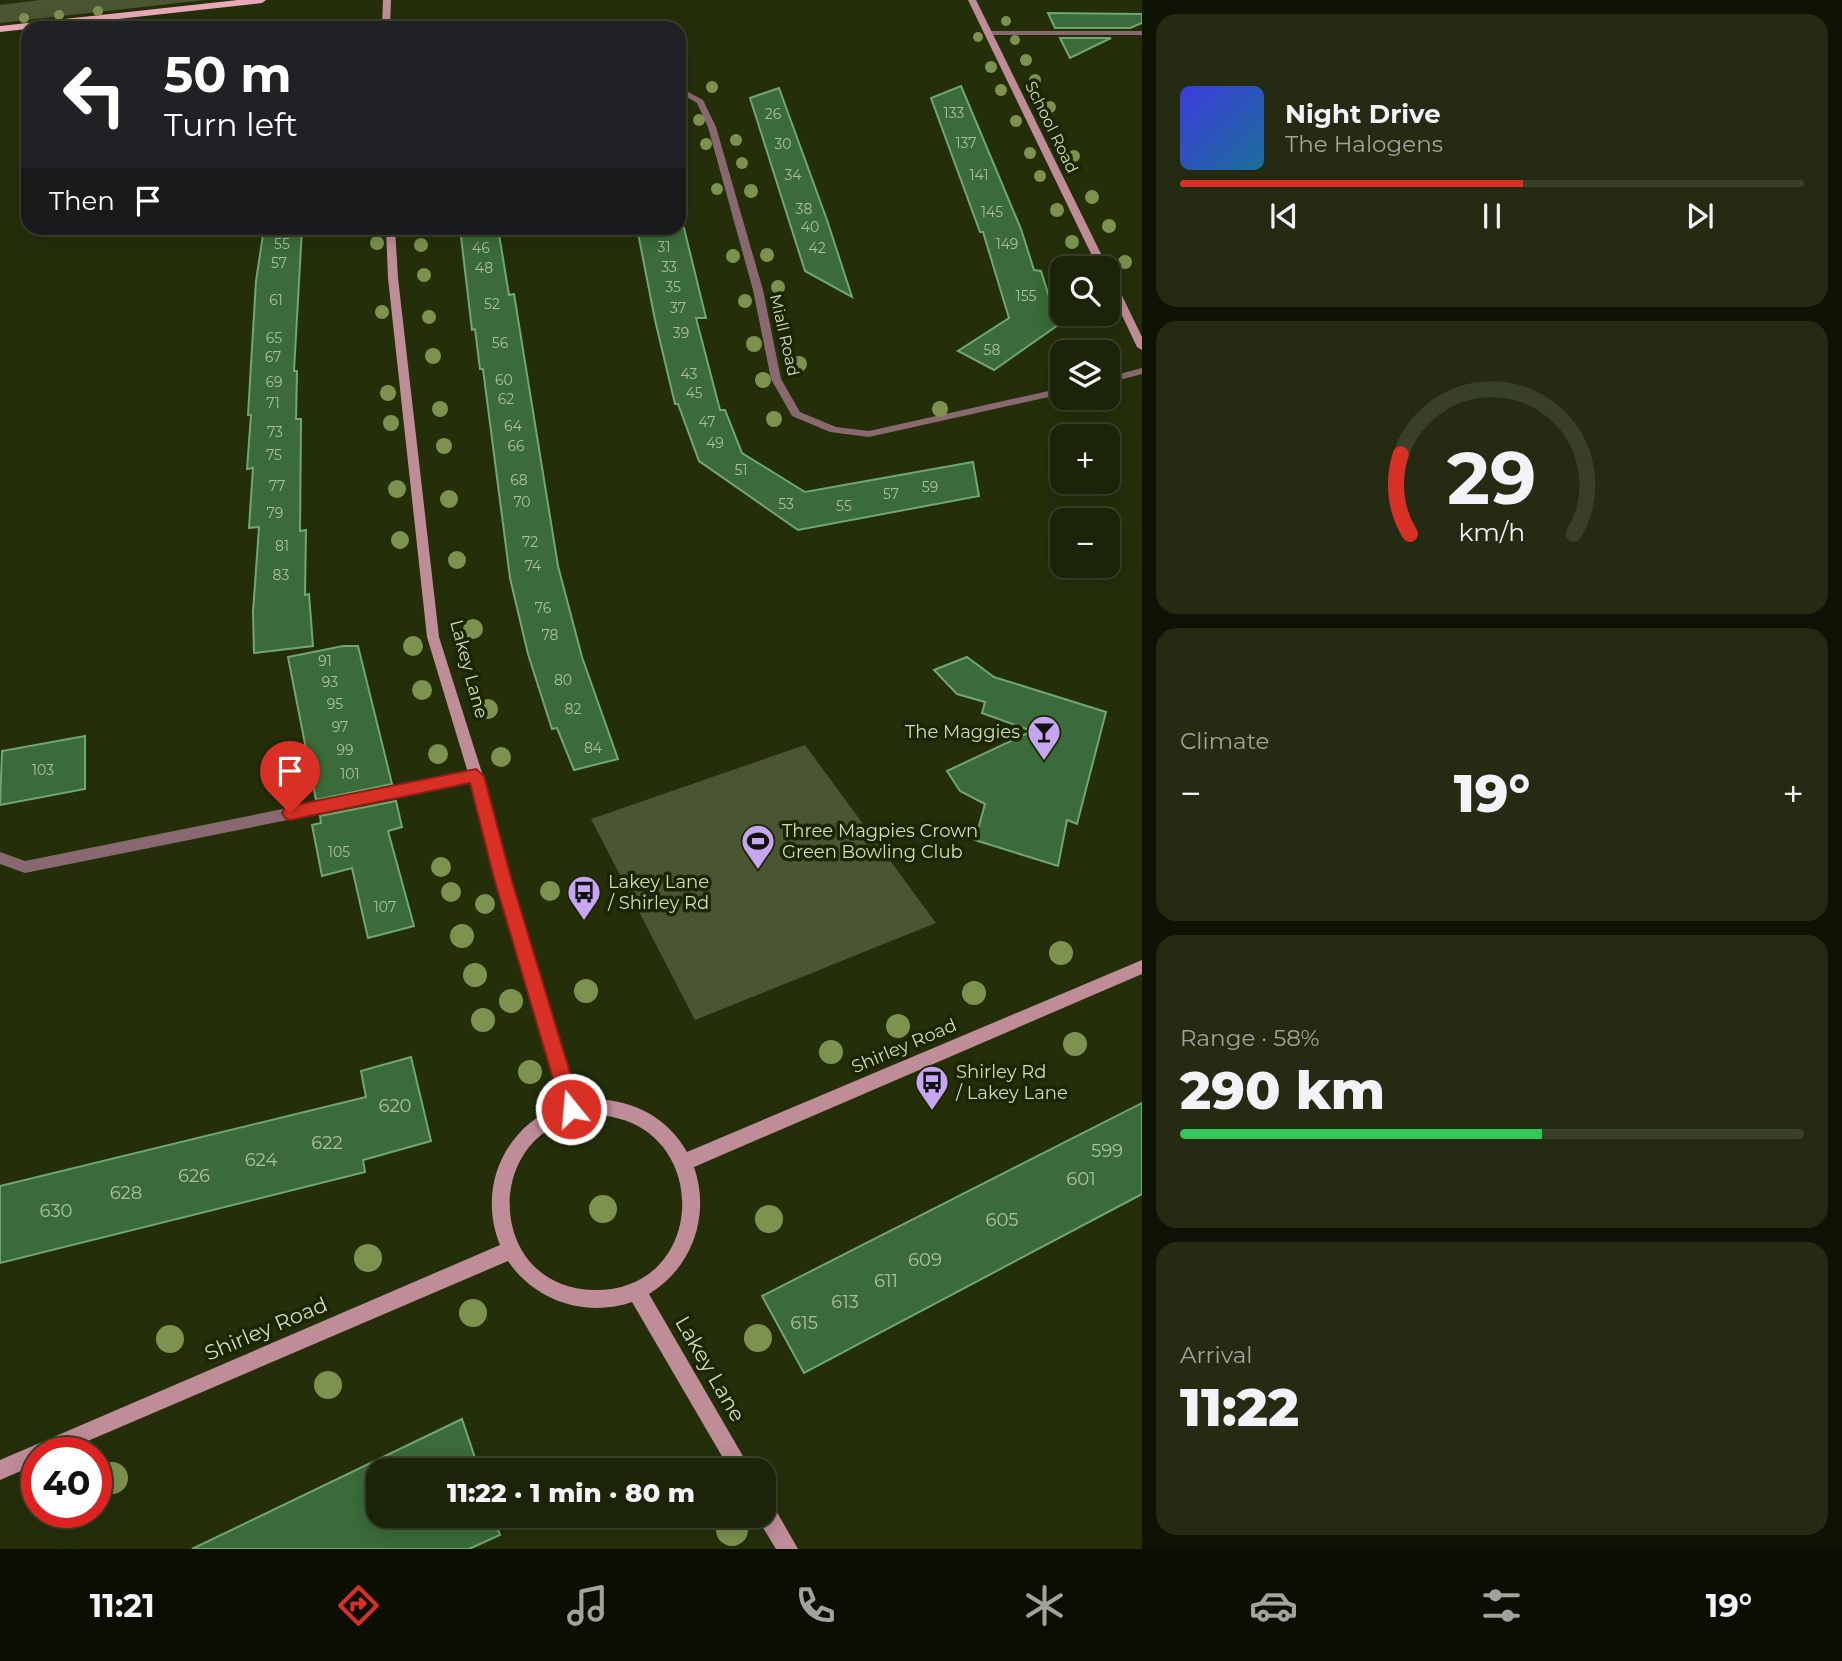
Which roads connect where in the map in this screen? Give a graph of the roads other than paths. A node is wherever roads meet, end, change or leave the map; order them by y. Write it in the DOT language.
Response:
graph roads {
  1 [pos="262,0"];
  2 [pos="387,0"];
  3 [pos="972,0"];
  4 [pos="72,21"];
  5 [pos="386,21"];
  6 [pos="21,27"];
  7 [pos="0,29"];
  8 [pos="988,33"];
  9 [pos="1142,33"];
  10 [pos="686,93"];
  11 [pos="390,235"];
  12 [pos="1097,256"];
  13 [pos="1120,302"];
  14 [pos="1142,347"];
  15 [pos="1142,371"];
  16 [pos="1120,377"];
  17 [pos="1050,394"];
  18 [pos="476,776"];
  19 [pos="0,858"];
  20 [pos="1142,967"];
  21 [pos="571,1109"];
  22 [pos="683,1163"];
  23 [pos="511,1250"];
  24 [pos="637,1292"];
  25 [pos="75,1437"];
  26 [pos="734,1458"];
  27 [pos="21,1461"];
  28 [pos="0,1470"];
  29 [pos="776,1528"];
  30 [pos="788,1549"];
  1 -- 4 [label="main road"];
  2 -- 5 [label="street"];
  3 -- 8 [label="street, School Road"];
  6 -- 7 [label="main road"];
  8 -- 9 [label="street"];
  8 -- 12 [label="street, School Road"];
  10 -- 17 [label="street, Miall Road"];
  11 -- 18 [label="street, Lakey Lane"];
  13 -- 14 [label="street"];
  15 -- 16 [label="street"];
  18 -- 19 [label="street"];
  18 -- 21 [label="street, Lakey Lane"];
  20 -- 22 [label="street, Shirley Road"];
  21 -- 22 [label="street"];
  21 -- 23 [label="street"];
  22 -- 24 [label="street"];
  23 -- 24 [label="street"];
  23 -- 25 [label="street, Shirley Road"];
  24 -- 26 [label="street, Lakey Lane"];
  27 -- 28 [label="street, Shirley Road"];
  29 -- 30 [label="street"];
}
